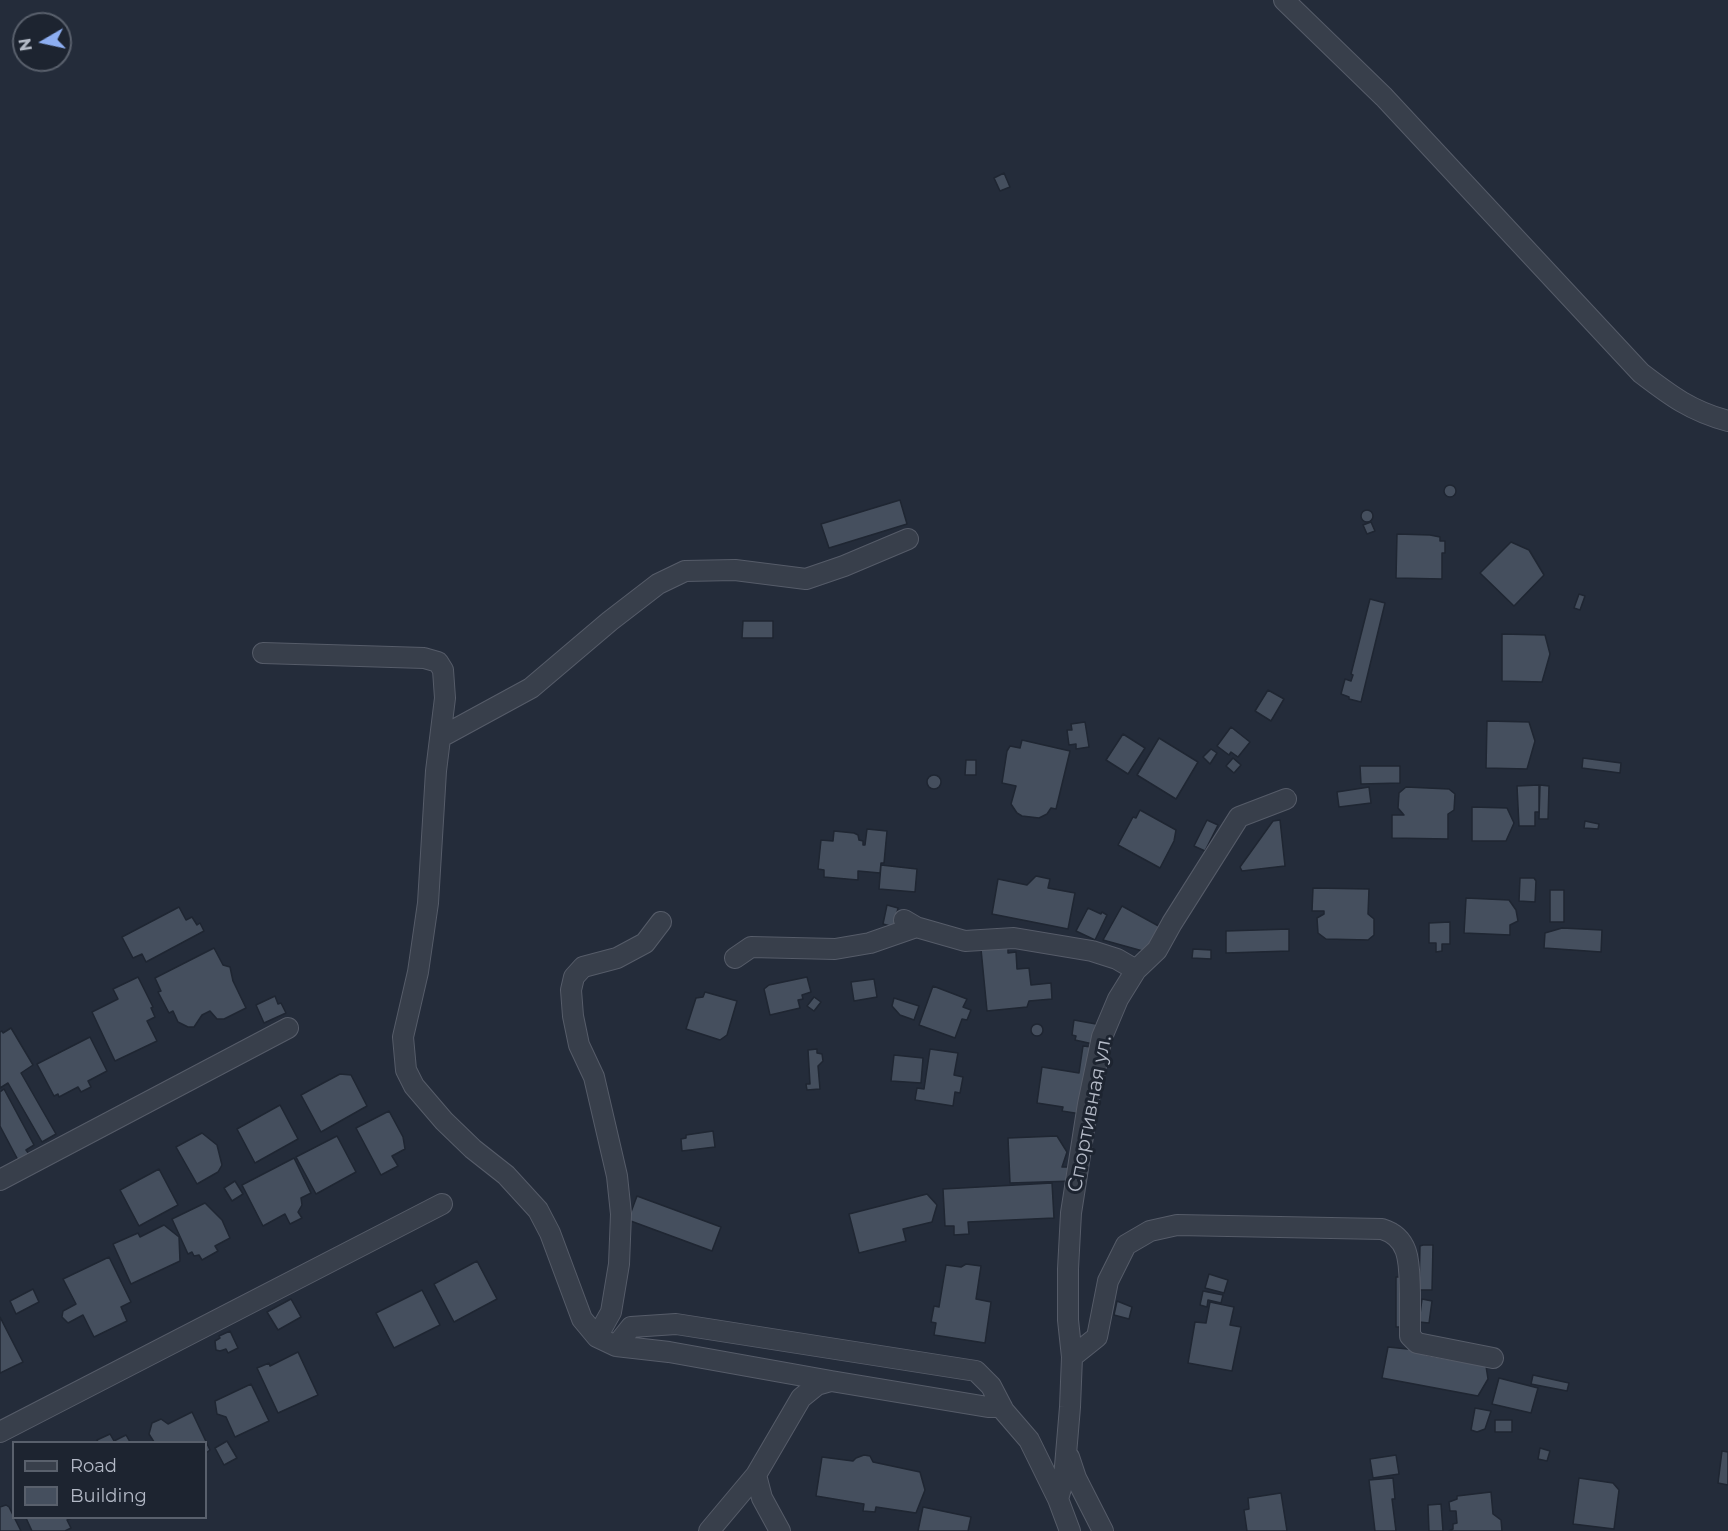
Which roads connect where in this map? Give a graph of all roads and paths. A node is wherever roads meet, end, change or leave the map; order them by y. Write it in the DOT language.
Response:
graph roads {
  1 [pos="1284,0"];
  2 [pos="1728,421"];
  3 [pos="908,538"];
  4 [pos="263,653"];
  5 [pos="441,737"];
  6 [pos="1286,799"];
  7 [pos="661,922"];
  8 [pos="735,958"];
  9 [pos="1136,970"];
  10 [pos="288,1029"];
  11 [pos="0,1180"];
  12 [pos="442,1204"];
  13 [pos="597,1337"];
  14 [pos="615,1346"];
  15 [pos="1072,1357"];
  16 [pos="1493,1358"];
  17 [pos="831,1381"];
  18 [pos="1003,1409"];
  19 [pos="0,1432"];
  20 [pos="1067,1452"];
  21 [pos="756,1475"];
  22 [pos="1058,1499"];
  23 [pos="709,1531"];
  24 [pos="780,1531"];
  25 [pos="1070,1531"];
  26 [pos="1103,1531"];
  1 -- 2 [label="street"];
  3 -- 5 [label="street"];
  4 -- 5 [label="street"];
  5 -- 13 [label="street"];
  6 -- 9 [label="street, Спортивная ул."];
  7 -- 13 [label="street"];
  8 -- 9 [label="street"];
  9 -- 15 [label="street, Спортивная ул."];
  10 -- 11 [label="street"];
  12 -- 19 [label="street"];
  13 -- 14 [label="street"];
  14 -- 17 [label="street"];
  14 -- 18 [label="street"];
  15 -- 16 [label="street"];
  15 -- 20 [label="street, Спортивная ул."];
  17 -- 18 [label="street"];
  17 -- 21 [label="street"];
  18 -- 22 [label="street"];
  20 -- 22 [label="street, Спортивная ул."];
  20 -- 26 [label="street"];
  21 -- 23 [label="street"];
  21 -- 24 [label="street"];
  22 -- 25 [label="street"];
}
